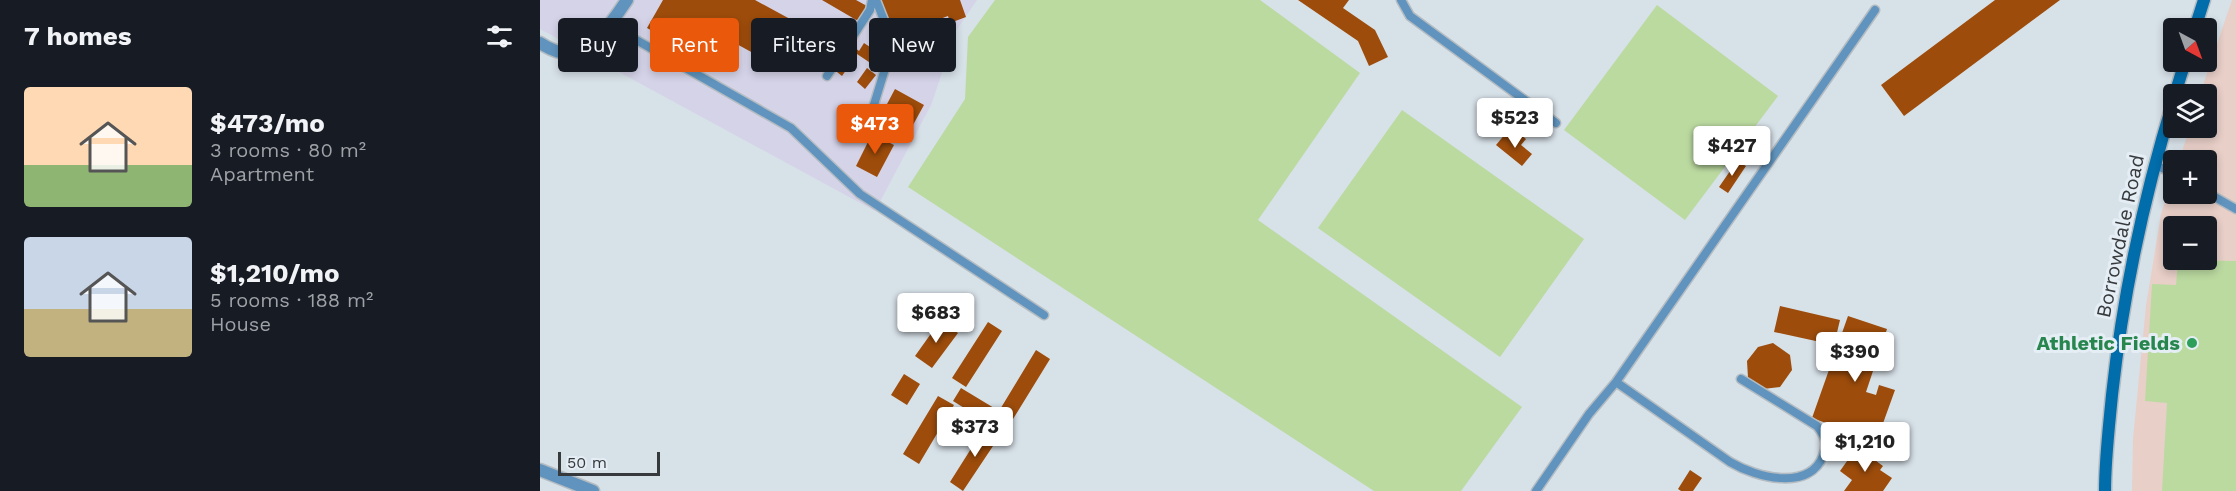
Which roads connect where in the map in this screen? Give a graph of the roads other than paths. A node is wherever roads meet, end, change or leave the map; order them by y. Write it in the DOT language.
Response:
graph roads {
  1 [pos="627,0"];
  2 [pos="874,0"];
  3 [pos="1401,0"];
  4 [pos="2204,0"];
  5 [pos="1875,10"];
  6 [pos="615,18"];
  7 [pos="2198,18"];
  8 [pos="638,41"];
  9 [pos="540,43"];
  10 [pos="558,50"];
  11 [pos="827,76"];
  12 [pos="869,121"];
  13 [pos="1556,123"];
  14 [pos="2163,135"];
  15 [pos="2154,164"];
  16 [pos="2163,168"];
  17 [pos="2217,198"];
  18 [pos="2236,209"];
  19 [pos="1044,315"];
  20 [pos="1741,379"];
  21 [pos="1616,382"];
  22 [pos="540,470"];
  23 [pos="593,491"];
  24 [pos="1536,491"];
  25 [pos="2105,491"];
  1 -- 6 [label="street"];
  2 -- 11 [label="lane"];
  2 -- 12 [label="lane"];
  3 -- 13 [label="lane"];
  4 -- 7 [label="main road"];
  5 -- 21 [label="lane"];
  8 -- 19 [label="lane"];
  9 -- 10 [label="street"];
  14 -- 15 [label="main road, Borrowdale Road"];
  15 -- 16 [label="lane"];
  15 -- 25 [label="main road, Borrowdale Road"];
  17 -- 18 [label="lane"];
  20 -- 21 [label="lane"];
  21 -- 24 [label="lane"];
  22 -- 23 [label="street"];
}
